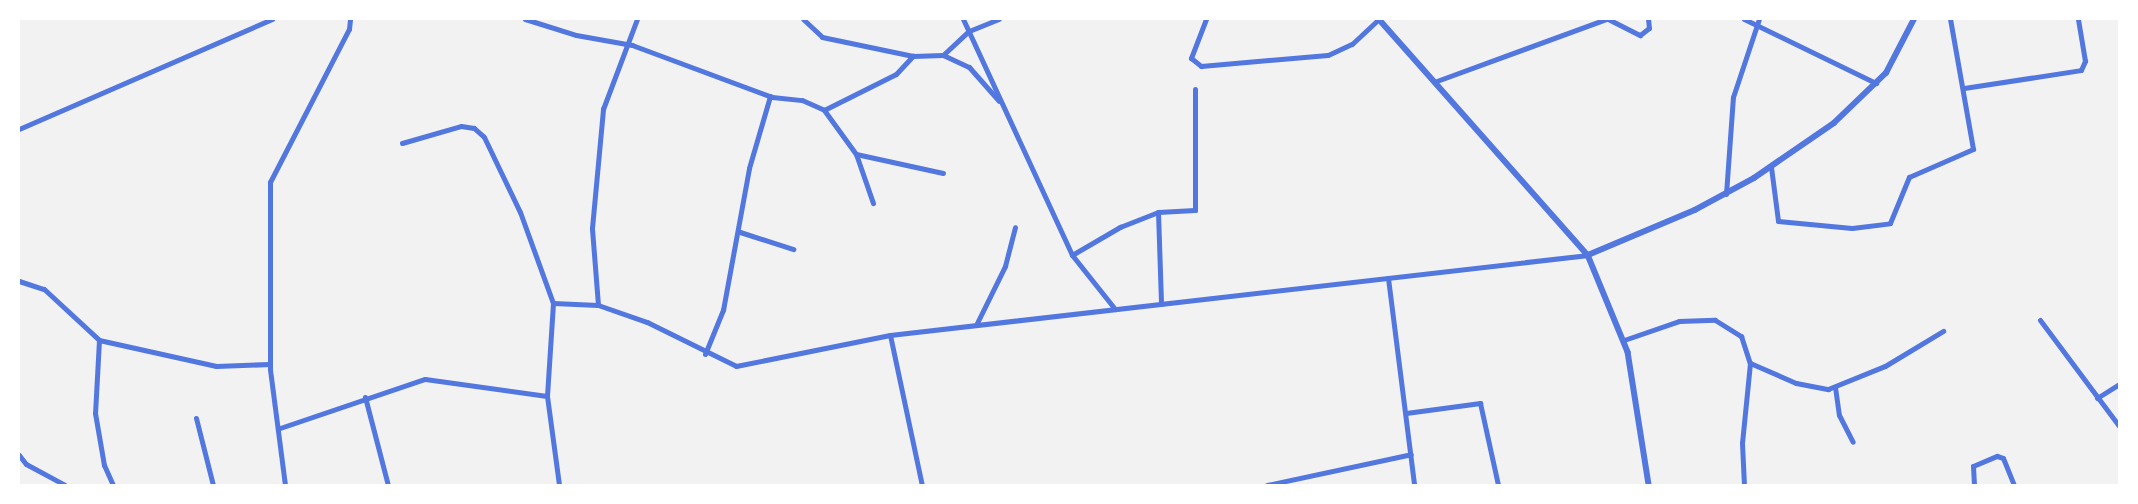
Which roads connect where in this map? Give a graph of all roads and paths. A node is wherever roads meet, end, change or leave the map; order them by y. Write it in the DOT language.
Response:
graph roads {
  1 [pos="272,19"];
  2 [pos="350,19"];
  3 [pos="525,19"];
  4 [pos="636,19"];
  5 [pos="803,19"];
  6 [pos="962,19"];
  7 [pos="999,19"];
  8 [pos="1206,19"];
  9 [pos="1379,19"];
  10 [pos="1607,19"];
  11 [pos="1648,19"];
  12 [pos="1744,19"];
  13 [pos="1914,19"];
  14 [pos="1950,19"];
  15 [pos="2078,19"];
  16 [pos="1758,21"];
  17 [pos="968,31"];
  18 [pos="627,44"];
  19 [pos="943,55"];
  20 [pos="913,56"];
  21 [pos="1434,82"];
  22 [pos="1876,83"];
  23 [pos="1964,88"];
  24 [pos="1195,89"];
  25 [pos="770,96"];
  26 [pos="1004,108"];
  27 [pos="824,110"];
  28 [pos="19,129"];
  29 [pos="402,143"];
  30 [pos="856,154"];
  31 [pos="1771,167"];
  32 [pos="943,173"];
  33 [pos="1726,194"];
  34 [pos="873,203"];
  35 [pos="1158,212"];
  36 [pos="1015,227"];
  37 [pos="740,232"];
  38 [pos="793,249"];
  39 [pos="1072,255"];
  40 [pos="1588,255"];
  41 [pos="1388,278"];
  42 [pos="19,280"];
  43 [pos="553,303"];
  44 [pos="1161,304"];
  45 [pos="598,305"];
  46 [pos="1115,309"];
  47 [pos="2040,320"];
  48 [pos="976,325"];
  49 [pos="1943,331"];
  50 [pos="890,335"];
  51 [pos="98,340"];
  52 [pos="1624,340"];
  53 [pos="705,354"];
  54 [pos="1750,363"];
  55 [pos="270,364"];
  56 [pos="2119,384"];
  57 [pos="1835,387"];
  58 [pos="547,396"];
  59 [pos="365,397"];
  60 [pos="2097,398"];
  61 [pos="1406,413"];
  62 [pos="196,418"];
  63 [pos="2119,426"];
  64 [pos="280,428"];
  65 [pos="1853,442"];
  66 [pos="1411,454"];
  67 [pos="19,455"];
  68 [pos="65,485"];
  69 [pos="113,485"];
  70 [pos="212,485"];
  71 [pos="285,485"];
  72 [pos="388,485"];
  73 [pos="558,485"];
  74 [pos="922,485"];
  75 [pos="1267,485"];
  76 [pos="1414,485"];
  77 [pos="1498,485"];
  78 [pos="1649,485"];
  79 [pos="1744,485"];
  80 [pos="1974,485"];
  81 [pos="2014,485"];
  1 -- 28 [label="street"];
  2 -- 55 [label="street"];
  3 -- 18 [label="street"];
  4 -- 18 [label="street"];
  5 -- 20 [label="street"];
  6 -- 17 [label="street"];
  7 -- 17 [label="street"];
  8 -- 9 [label="street"];
  9 -- 21 [label="street"];
  10 -- 11 [label="street"];
  10 -- 21 [label="street"];
  12 -- 16 [label="street"];
  13 -- 22 [label="street"];
  14 -- 23 [label="street"];
  15 -- 23 [label="street"];
  16 -- 22 [label="street"];
  16 -- 33 [label="street"];
  17 -- 19 [label="street"];
  17 -- 26 [label="street"];
  18 -- 25 [label="street"];
  18 -- 45 [label="street"];
  19 -- 20 [label="street"];
  19 -- 26 [label="street"];
  20 -- 27 [label="street"];
  21 -- 40 [label="street"];
  22 -- 31 [label="street"];
  23 -- 31 [label="street"];
  24 -- 35 [label="street"];
  25 -- 27 [label="street"];
  25 -- 37 [label="street"];
  26 -- 39 [label="street"];
  27 -- 30 [label="street"];
  29 -- 43 [label="street"];
  30 -- 32 [label="street"];
  30 -- 34 [label="street"];
  31 -- 33 [label="street"];
  33 -- 40 [label="street"];
  35 -- 39 [label="street"];
  35 -- 44 [label="street"];
  36 -- 48 [label="street"];
  37 -- 38 [label="street"];
  37 -- 53 [label="street"];
  39 -- 46 [label="street"];
  40 -- 41 [label="street"];
  40 -- 52 [label="street"];
  41 -- 44 [label="street"];
  41 -- 61 [label="street"];
  42 -- 51 [label="street"];
  43 -- 45 [label="street"];
  43 -- 58 [label="street"];
  44 -- 46 [label="street"];
  45 -- 53 [label="street"];
  46 -- 48 [label="street"];
  47 -- 60 [label="street"];
  48 -- 50 [label="street"];
  49 -- 57 [label="street"];
  50 -- 53 [label="street"];
  50 -- 74 [label="street"];
  51 -- 55 [label="street"];
  51 -- 69 [label="street"];
  52 -- 54 [label="street"];
  52 -- 78 [label="street"];
  54 -- 57 [label="street"];
  54 -- 79 [label="street"];
  55 -- 64 [label="street"];
  56 -- 60 [label="street"];
  57 -- 65 [label="street"];
  58 -- 59 [label="street"];
  58 -- 73 [label="street"];
  59 -- 64 [label="street"];
  59 -- 72 [label="street"];
  60 -- 63 [label="street"];
  61 -- 66 [label="street"];
  61 -- 77 [label="street"];
  62 -- 70 [label="street"];
  64 -- 71 [label="street"];
  66 -- 75 [label="street"];
  66 -- 76 [label="street"];
  67 -- 68 [label="street"];
  80 -- 81 [label="street"];
}
